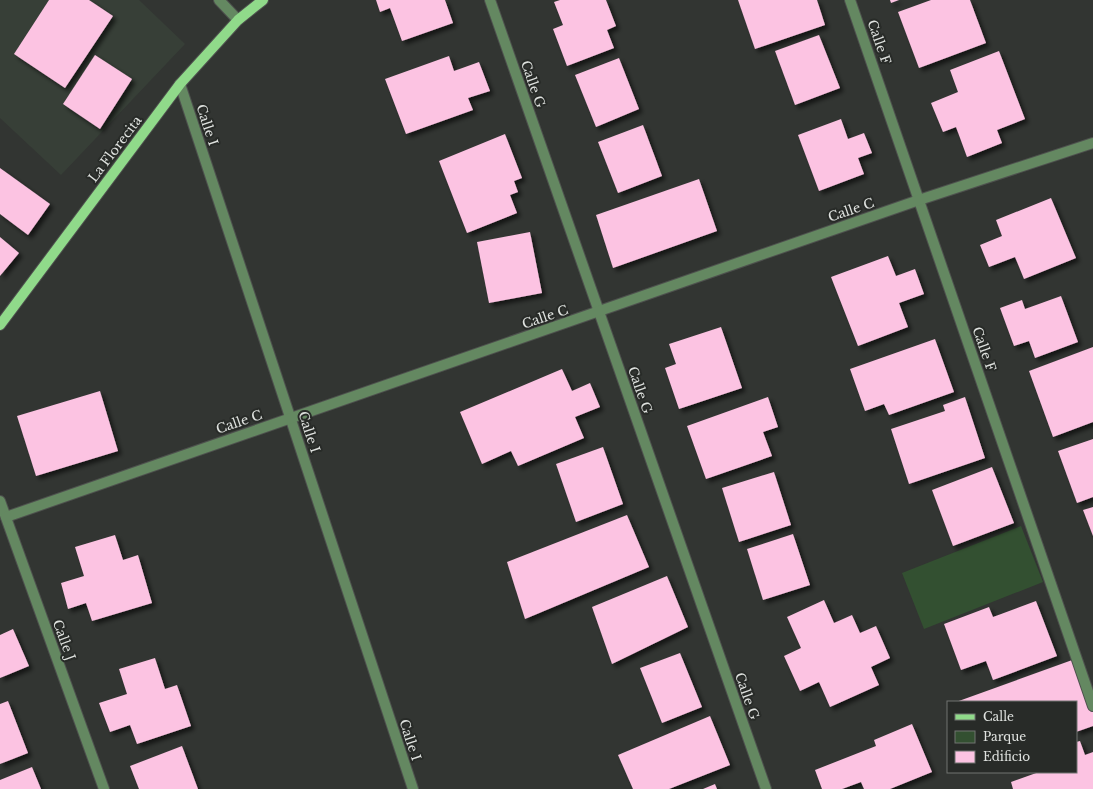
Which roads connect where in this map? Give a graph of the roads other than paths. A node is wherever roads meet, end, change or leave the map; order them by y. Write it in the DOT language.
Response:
graph roads {
  1 [pos="219,0"];
  2 [pos="263,0"];
  3 [pos="490,0"];
  4 [pos="850,0"];
  5 [pos="238,20"];
  6 [pos="180,84"];
  7 [pos="1093,143"];
  8 [pos="919,200"];
  9 [pos="600,312"];
  10 [pos="0,325"];
  11 [pos="290,418"];
  12 [pos="0,501"];
  13 [pos="6,517"];
  14 [pos="1093,706"];
  15 [pos="104,789"];
  16 [pos="413,789"];
  17 [pos="766,789"];
  1 -- 5 [label="street"];
  2 -- 5 [label="main road, La Florecita"];
  3 -- 9 [label="street, Calle G"];
  4 -- 8 [label="street, Calle F"];
  5 -- 6 [label="main road, La Florecita"];
  6 -- 10 [label="main road, La Florecita"];
  6 -- 11 [label="street, Calle I"];
  7 -- 8 [label="street, Calle C"];
  8 -- 9 [label="street, Calle C"];
  8 -- 14 [label="street, Calle F"];
  9 -- 11 [label="street, Calle C"];
  9 -- 17 [label="street, Calle G"];
  11 -- 13 [label="street, Calle C"];
  11 -- 16 [label="street, Calle I"];
  12 -- 13 [label="street, Calle J"];
  13 -- 15 [label="street, Calle J"];
}
